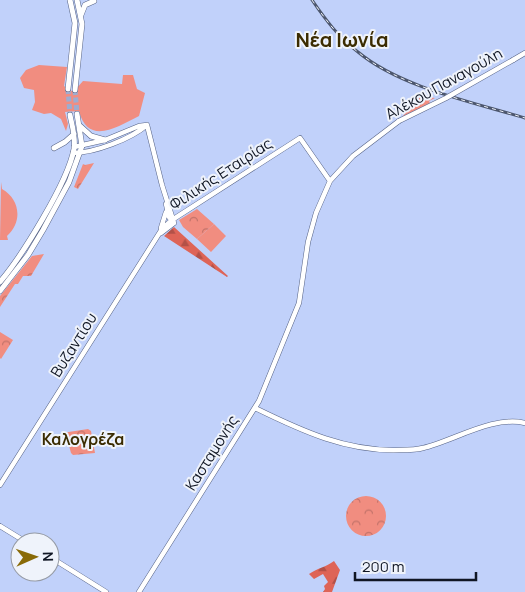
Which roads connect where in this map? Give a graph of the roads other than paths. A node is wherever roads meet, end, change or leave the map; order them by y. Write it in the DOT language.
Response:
graph roads {
  1 [pos="70,0"];
  2 [pos="77,0"];
  3 [pos="94,1"];
  4 [pos="81,16"];
  5 [pos="525,53"];
  6 [pos="68,89"];
  7 [pos="75,90"];
  8 [pos="70,114"];
  9 [pos="77,114"];
  10 [pos="80,125"];
  11 [pos="147,125"];
  12 [pos="74,134"];
  13 [pos="105,140"];
  14 [pos="82,146"];
  15 [pos="74,147"];
  16 [pos="54,148"];
  17 [pos="73,153"];
  18 [pos="81,153"];
  19 [pos="323,172"];
  20 [pos="330,181"];
  21 [pos="323,194"];
  22 [pos="165,195"];
  23 [pos="166,206"];
  24 [pos="173,221"];
  25 [pos="159,233"];
  26 [pos="0,282"];
  27 [pos="0,291"];
  28 [pos="292,321"];
  29 [pos="255,408"];
  30 [pos="525,423"];
  31 [pos="0,485"];
  32 [pos="60,563"];
  33 [pos="106,592"];
  34 [pos="139,592"];
  1 -- 6 [label="main road"];
  2 -- 4 [label="main road"];
  3 -- 4 [label="main road"];
  4 -- 7 [label="main road"];
  5 -- 20 [label="street, Αλέκου Παναγούλη, bridge"];
  8 -- 12 [label="main road"];
  9 -- 10 [label="main road"];
  10 -- 13 [label="main road"];
  10 -- 14 [label="main road"];
  11 -- 13 [label="street"];
  11 -- 18 [label="street"];
  11 -- 22 [label="street"];
  12 -- 15 [label="main road"];
  12 -- 16 [label="main road"];
  13 -- 14 [label="street"];
  14 -- 15 [label="street"];
  14 -- 18 [label="main road"];
  15 -- 17 [label="main road"];
  17 -- 18 [label="street"];
  17 -- 26 [label="main road"];
  18 -- 27 [label="main road"];
  19 -- 20 [label="street"];
  19 -- 21 [label="street"];
  19 -- 24 [label="street, Φιλικής Εταιρίας"];
  20 -- 21 [label="street, Αλέκου Παναγούλη"];
  21 -- 28 [label="street, Αλέκου Παναγούλη"];
  22 -- 23 [label="street"];
  22 -- 24 [label="street"];
  23 -- 24 [label="street"];
  23 -- 25 [label="street"];
  24 -- 25 [label="street, Φιλικής Εταιρίας"];
  25 -- 31 [label="street, Βυζαντίου"];
  28 -- 29 [label="street, Κασταμονής"];
  29 -- 30 [label="street"];
  29 -- 34 [label="street, Κασταμονής"];
  32 -- 33 [label="street"];
}
